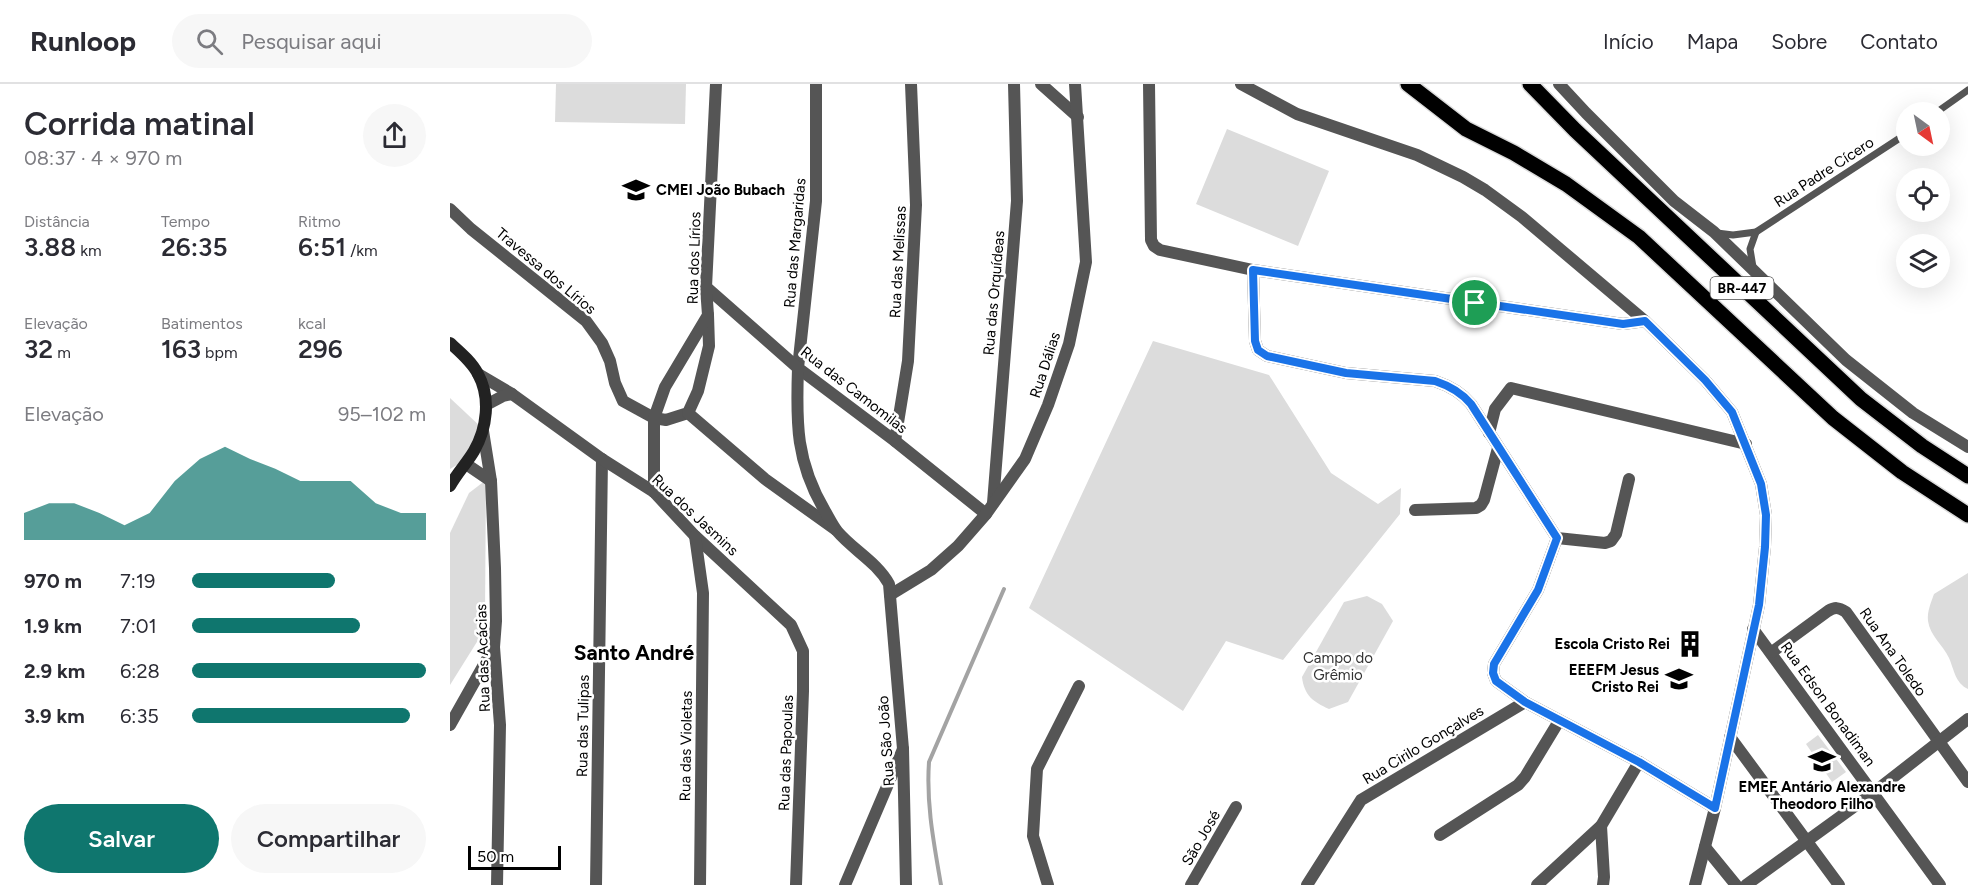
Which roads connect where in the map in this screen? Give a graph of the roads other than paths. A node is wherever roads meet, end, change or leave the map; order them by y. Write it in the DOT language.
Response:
graph roads {
  1 [pos="716,84"];
  2 [pos="816,84"];
  3 [pos="911,84"];
  4 [pos="1014,84"];
  5 [pos="1041,84"];
  6 [pos="1075,84"];
  7 [pos="1149,84"];
  8 [pos="1242,84"];
  9 [pos="1408,84"];
  10 [pos="1530,84"];
  11 [pos="1559,84"];
  12 [pos="1968,90"];
  13 [pos="1950,103"];
  14 [pos="1078,117"];
  15 [pos="1896,141"];
  16 [pos="450,209"];
  17 [pos="1714,232"];
  18 [pos="1756,232"];
  19 [pos="1253,270"];
  20 [pos="1753,270"];
  21 [pos="706,287"];
  22 [pos="708,315"];
  23 [pos="1645,321"];
  24 [pos="450,343"];
  25 [pos="798,368"];
  26 [pos="478,374"];
  27 [pos="512,394"];
  28 [pos="486,405"];
  29 [pos="688,413"];
  30 [pos="654,418"];
  31 [pos="483,431"];
  32 [pos="1489,433"];
  33 [pos="896,441"];
  34 [pos="1746,444"];
  35 [pos="1968,447"];
  36 [pos="1498,448"];
  37 [pos="602,459"];
  38 [pos="466,464"];
  39 [pos="1968,476"];
  40 [pos="1629,479"];
  41 [pos="452,480"];
  42 [pos="491,481"];
  43 [pos="654,492"];
  44 [pos="989,509"];
  45 [pos="1415,510"];
  46 [pos="1968,515"];
  47 [pos="837,531"];
  48 [pos="695,536"];
  49 [pos="1557,538"];
  50 [pos="890,595"];
  51 [pos="791,625"];
  52 [pos="1753,629"];
  53 [pos="494,647"];
  54 [pos="1772,652"];
  55 [pos="1079,686"];
  56 [pos="1525,702"];
  57 [pos="1968,719"];
  58 [pos="1559,721"];
  59 [pos="450,725"];
  60 [pos="1730,737"];
  61 [pos="1938,742"];
  62 [pos="903,749"];
  63 [pos="1639,762"];
  64 [pos="1968,782"];
  65 [pos="1873,793"];
  66 [pos="1236,807"];
  67 [pos="1715,808"];
  68 [pos="1601,826"];
  69 [pos="1440,835"];
  70 [pos="1806,842"];
  71 [pos="1705,846"];
  72 [pos="1311,883"];
  73 [pos="497,885"];
  74 [pos="596,885"];
  75 [pos="700,885"];
  76 [pos="796,885"];
  77 [pos="845,885"];
  78 [pos="906,885"];
  79 [pos="1048,885"];
  80 [pos="1191,885"];
  81 [pos="1537,885"];
  82 [pos="1603,885"];
  83 [pos="1695,885"];
  84 [pos="1736,885"];
  85 [pos="1746,885"];
  86 [pos="1839,885"];
  87 [pos="1940,885"];
  1 -- 21 [label="street, Rua dos Lírios"];
  2 -- 25 [label="street, Rua das Margaridas"];
  3 -- 33 [label="street, Rua das Melissas"];
  4 -- 44 [label="street, Rua das Orquídeas"];
  5 -- 14 [label="street"];
  6 -- 14 [label="street, Rua Dálias"];
  7 -- 19 [label="street"];
  8 -- 23 [label="street"];
  9 -- 46 [label="main road, BR-447"];
  10 -- 39 [label="main road, BR-447"];
  11 -- 17 [label="street"];
  12 -- 13 [label="lane"];
  14 -- 44 [label="street, Rua Dálias"];
  15 -- 18 [label="lane, Rua Padre Cícero"];
  16 -- 30 [label="street, Travessa dos Lírios"];
  17 -- 18 [label="lane, Rua Padre Cícero"];
  17 -- 20 [label="street"];
  18 -- 20 [label="lane"];
  19 -- 23 [label="street"];
  19 -- 32 [label="street"];
  20 -- 35 [label="street"];
  21 -- 22 [label="street, Rua dos Lírios"];
  21 -- 25 [label="street, Rua das Camomilas"];
  22 -- 29 [label="street"];
  22 -- 30 [label="street, Rua dos Lírios"];
  23 -- 34 [label="street"];
  24 -- 26 [label="main road"];
  25 -- 33 [label="street, Rua das Camomilas"];
  25 -- 47 [label="street, Rua das Margaridas"];
  26 -- 27 [label="street, Rua dos Jasmins"];
  26 -- 28 [label="main road"];
  27 -- 28 [label="street"];
  27 -- 37 [label="street, Rua dos Jasmins"];
  28 -- 31 [label="main road"];
  29 -- 30 [label="street"];
  29 -- 47 [label="street"];
  30 -- 43 [label="street, Rua dos Lírios"];
  31 -- 38 [label="main road"];
  31 -- 42 [label="street, Rua das Acácias"];
  32 -- 34 [label="street"];
  32 -- 36 [label="street"];
  33 -- 44 [label="street, Rua das Camomilas"];
  34 -- 52 [label="street"];
  36 -- 45 [label="street"];
  36 -- 49 [label="street"];
  37 -- 43 [label="street, Rua dos Jasmins"];
  37 -- 74 [label="street, Rua das Tulipas"];
  38 -- 41 [label="main road"];
  38 -- 42 [label="street"];
  40 -- 49 [label="street"];
  42 -- 53 [label="street, Rua das Acácias"];
  43 -- 48 [label="street, Rua dos Jasmins"];
  44 -- 50 [label="street, Rua Dálias"];
  47 -- 50 [label="street, Rua São João"];
  48 -- 51 [label="street, Rua dos Jasmins"];
  48 -- 75 [label="street, Rua das Violetas"];
  49 -- 56 [label="street"];
  50 -- 62 [label="street, Rua São João"];
  51 -- 76 [label="street, Rua das Papoulas"];
  52 -- 54 [label="street, Rua Edson Bonadiman"];
  52 -- 60 [label="street"];
  53 -- 59 [label="street"];
  53 -- 73 [label="street, Rua das Acácias"];
  54 -- 61 [label="street, Rua Ana Toledo"];
  54 -- 65 [label="street, Rua Edson Bonadiman"];
  55 -- 79 [label="street"];
  56 -- 58 [label="street"];
  56 -- 72 [label="street, Rua Cirilo Gonçalves"];
  57 -- 61 [label="street"];
  58 -- 63 [label="street"];
  58 -- 69 [label="street"];
  60 -- 67 [label="street"];
  60 -- 70 [label="street"];
  61 -- 64 [label="street, Rua Ana Toledo"];
  61 -- 65 [label="street"];
  62 -- 77 [label="street"];
  62 -- 78 [label="street, Rua São João"];
  63 -- 67 [label="street"];
  63 -- 68 [label="street"];
  65 -- 70 [label="street"];
  65 -- 87 [label="street, Rua Edson Bonadiman"];
  66 -- 80 [label="street, São José"];
  67 -- 71 [label="street"];
  68 -- 81 [label="street"];
  68 -- 82 [label="street"];
  70 -- 85 [label="street"];
  70 -- 86 [label="street"];
  71 -- 83 [label="street"];
  71 -- 84 [label="street"];
}
